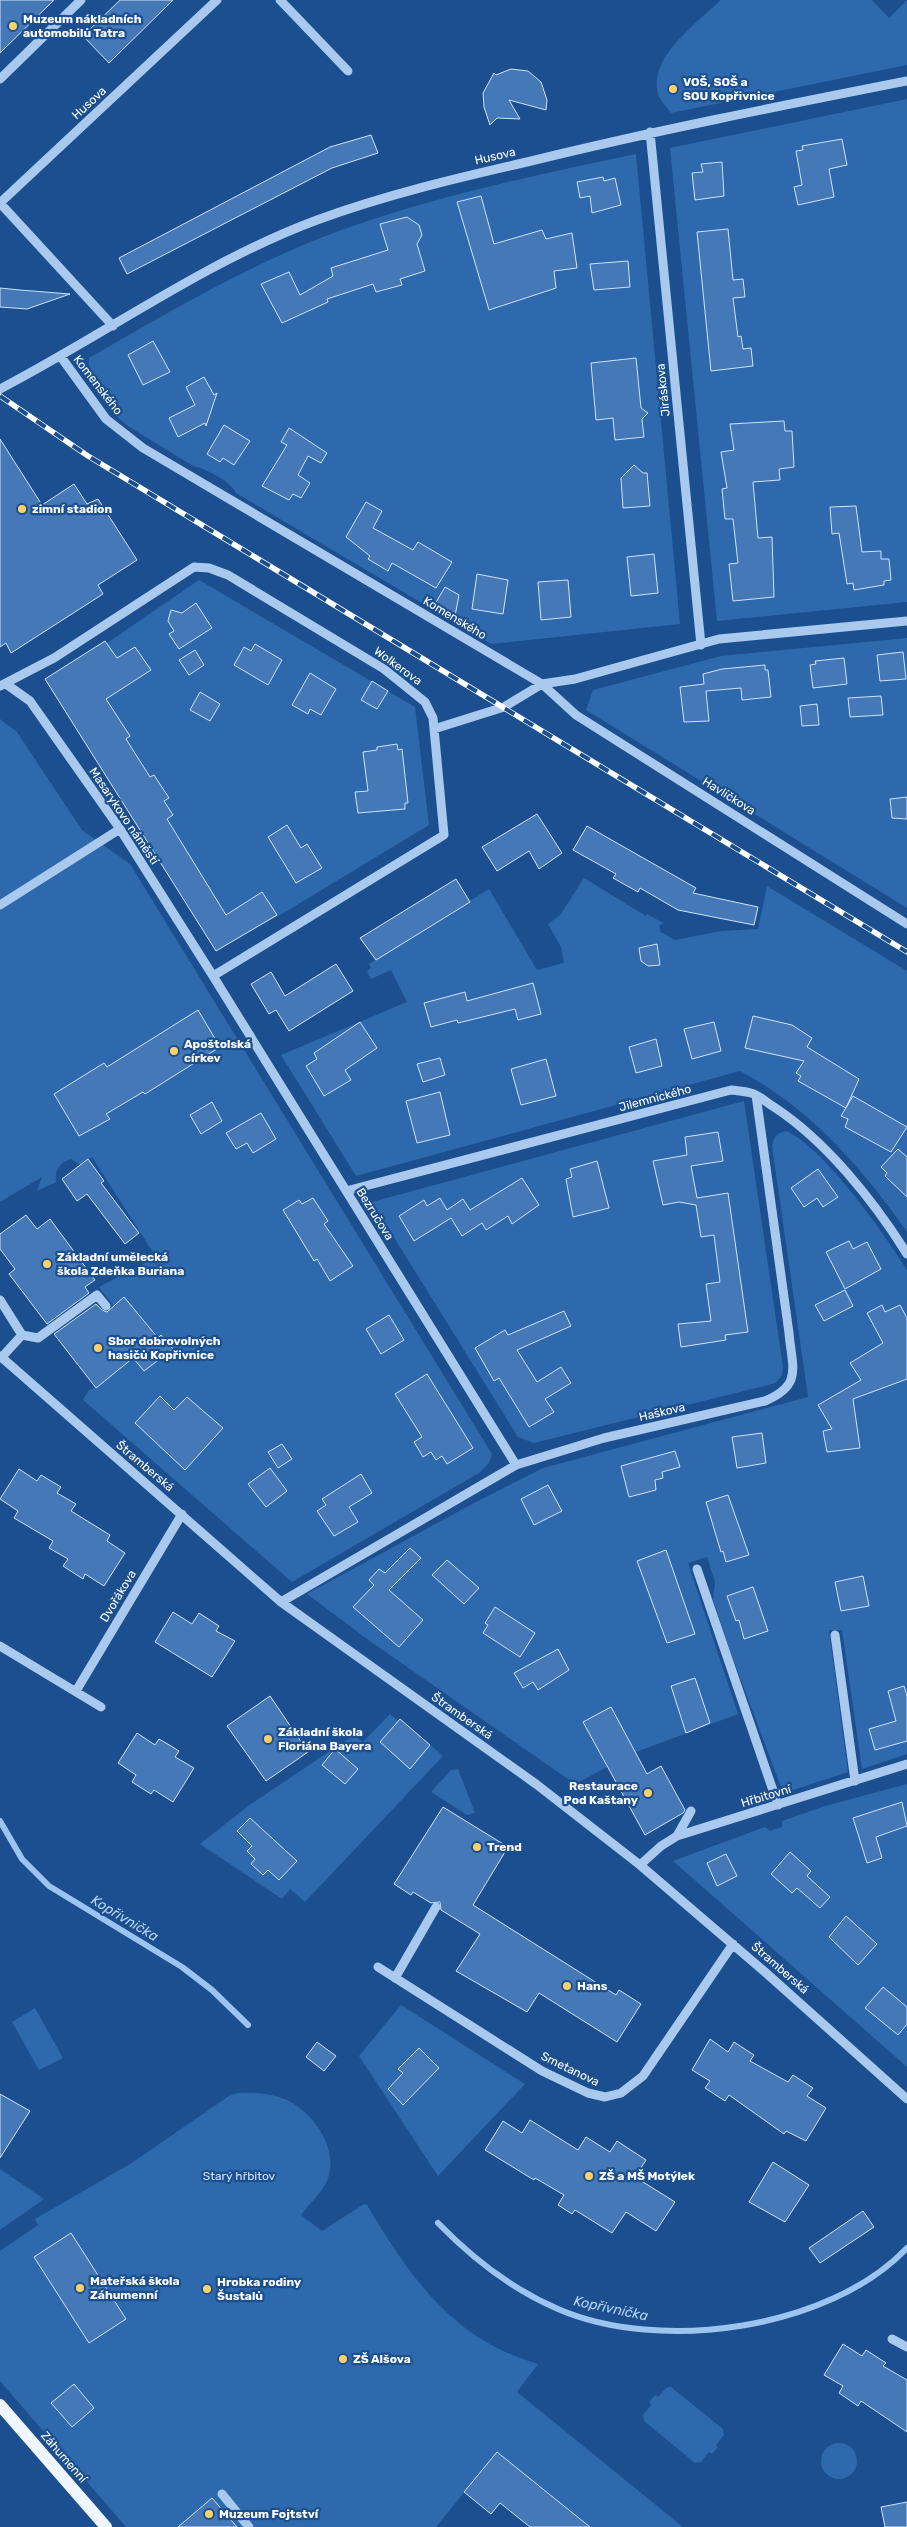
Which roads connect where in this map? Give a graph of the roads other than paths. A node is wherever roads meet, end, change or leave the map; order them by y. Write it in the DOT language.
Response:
graph roads {
  1 [pos="81,0"];
  2 [pos="217,0"];
  3 [pos="280,0"];
  4 [pos="348,71"];
  5 [pos="0,78"];
  6 [pos="907,81"];
  7 [pos="650,132"];
  8 [pos="0,203"];
  9 [pos="113,326"];
  10 [pos="61,357"];
  11 [pos="0,389"];
  12 [pos="907,621"];
  13 [pos="701,644"];
  14 [pos="542,684"];
  15 [pos="3,685"];
  16 [pos="434,729"];
  17 [pos="120,829"];
  18 [pos="0,905"];
  19 [pos="907,924"];
  20 [pos="213,976"];
  21 [pos="756,1095"];
  22 [pos="346,1191"];
  23 [pos="907,1254"];
  24 [pos="0,1300"];
  25 [pos="106,1306"];
  26 [pos="22,1335"];
  27 [pos="1,1357"];
  28 [pos="516,1465"];
  29 [pos="182,1514"];
  30 [pos="697,1569"];
  31 [pos="281,1602"];
  32 [pos="835,1635"];
  33 [pos="0,1646"];
  34 [pos="76,1691"];
  35 [pos="101,1707"];
  36 [pos="907,1764"];
  37 [pos="856,1781"];
  38 [pos="778,1805"];
  39 [pos="691,1811"];
  40 [pos="677,1836"];
  41 [pos="640,1865"];
  42 [pos="436,1907"];
  43 [pos="733,1944"];
  44 [pos="378,1967"];
  45 [pos="395,1978"];
  46 [pos="907,2099"];
  47 [pos="892,2339"];
  48 [pos="907,2347"];
  49 [pos="0,2405"];
  50 [pos="222,2494"];
  51 [pos="106,2527"];
  52 [pos="249,2527"];
  1 -- 5 [label="street"];
  2 -- 8 [label="street, Husova"];
  3 -- 4 [label="street"];
  6 -- 7 [label="street, Husova"];
  7 -- 9 [label="street, Husova"];
  7 -- 13 [label="street, Jiráskova"];
  8 -- 9 [label="street, Husova"];
  9 -- 10 [label="street, Husova"];
  10 -- 11 [label="street, Husova"];
  10 -- 14 [label="street, Komenského"];
  12 -- 13 [label="street"];
  13 -- 14 [label="street"];
  14 -- 16 [label="street"];
  14 -- 19 [label="street, Havlíčkova"];
  15 -- 16 [label="street, Wolkerova"];
  15 -- 17 [label="street, Masarykovo náměstí"];
  16 -- 20 [label="street, Wolkerova"];
  17 -- 18 [label="street"];
  17 -- 20 [label="street, Masarykovo náměstí"];
  20 -- 22 [label="street, Bezručova"];
  21 -- 22 [label="street, Jilemnického"];
  21 -- 23 [label="street, Jilemnického"];
  21 -- 28 [label="street, Haškova"];
  22 -- 28 [label="street, Bezručova"];
  24 -- 26 [label="street"];
  25 -- 26 [label="street"];
  26 -- 27 [label="street"];
  27 -- 29 [label="street, Štramberská"];
  28 -- 31 [label="street, Haškova"];
  29 -- 31 [label="street, Štramberská"];
  29 -- 34 [label="street, Dvořákova"];
  30 -- 38 [label="street"];
  31 -- 41 [label="street, Štramberská"];
  32 -- 37 [label="street"];
  33 -- 34 [label="street"];
  34 -- 35 [label="street"];
  36 -- 37 [label="street, Hřbitovní"];
  37 -- 38 [label="street, Hřbitovní"];
  38 -- 40 [label="street, Hřbitovní"];
  39 -- 40 [label="street"];
  40 -- 41 [label="street, Hřbitovní"];
  41 -- 43 [label="street, Štramberská"];
  42 -- 45 [label="street"];
  43 -- 45 [label="street, Smetanova"];
  43 -- 46 [label="street, Štramberská"];
  44 -- 45 [label="street, Smetanova"];
  47 -- 48 [label="street"];
  49 -- 51 [label="main road, Záhumenní"];
  50 -- 52 [label="street"];
}
